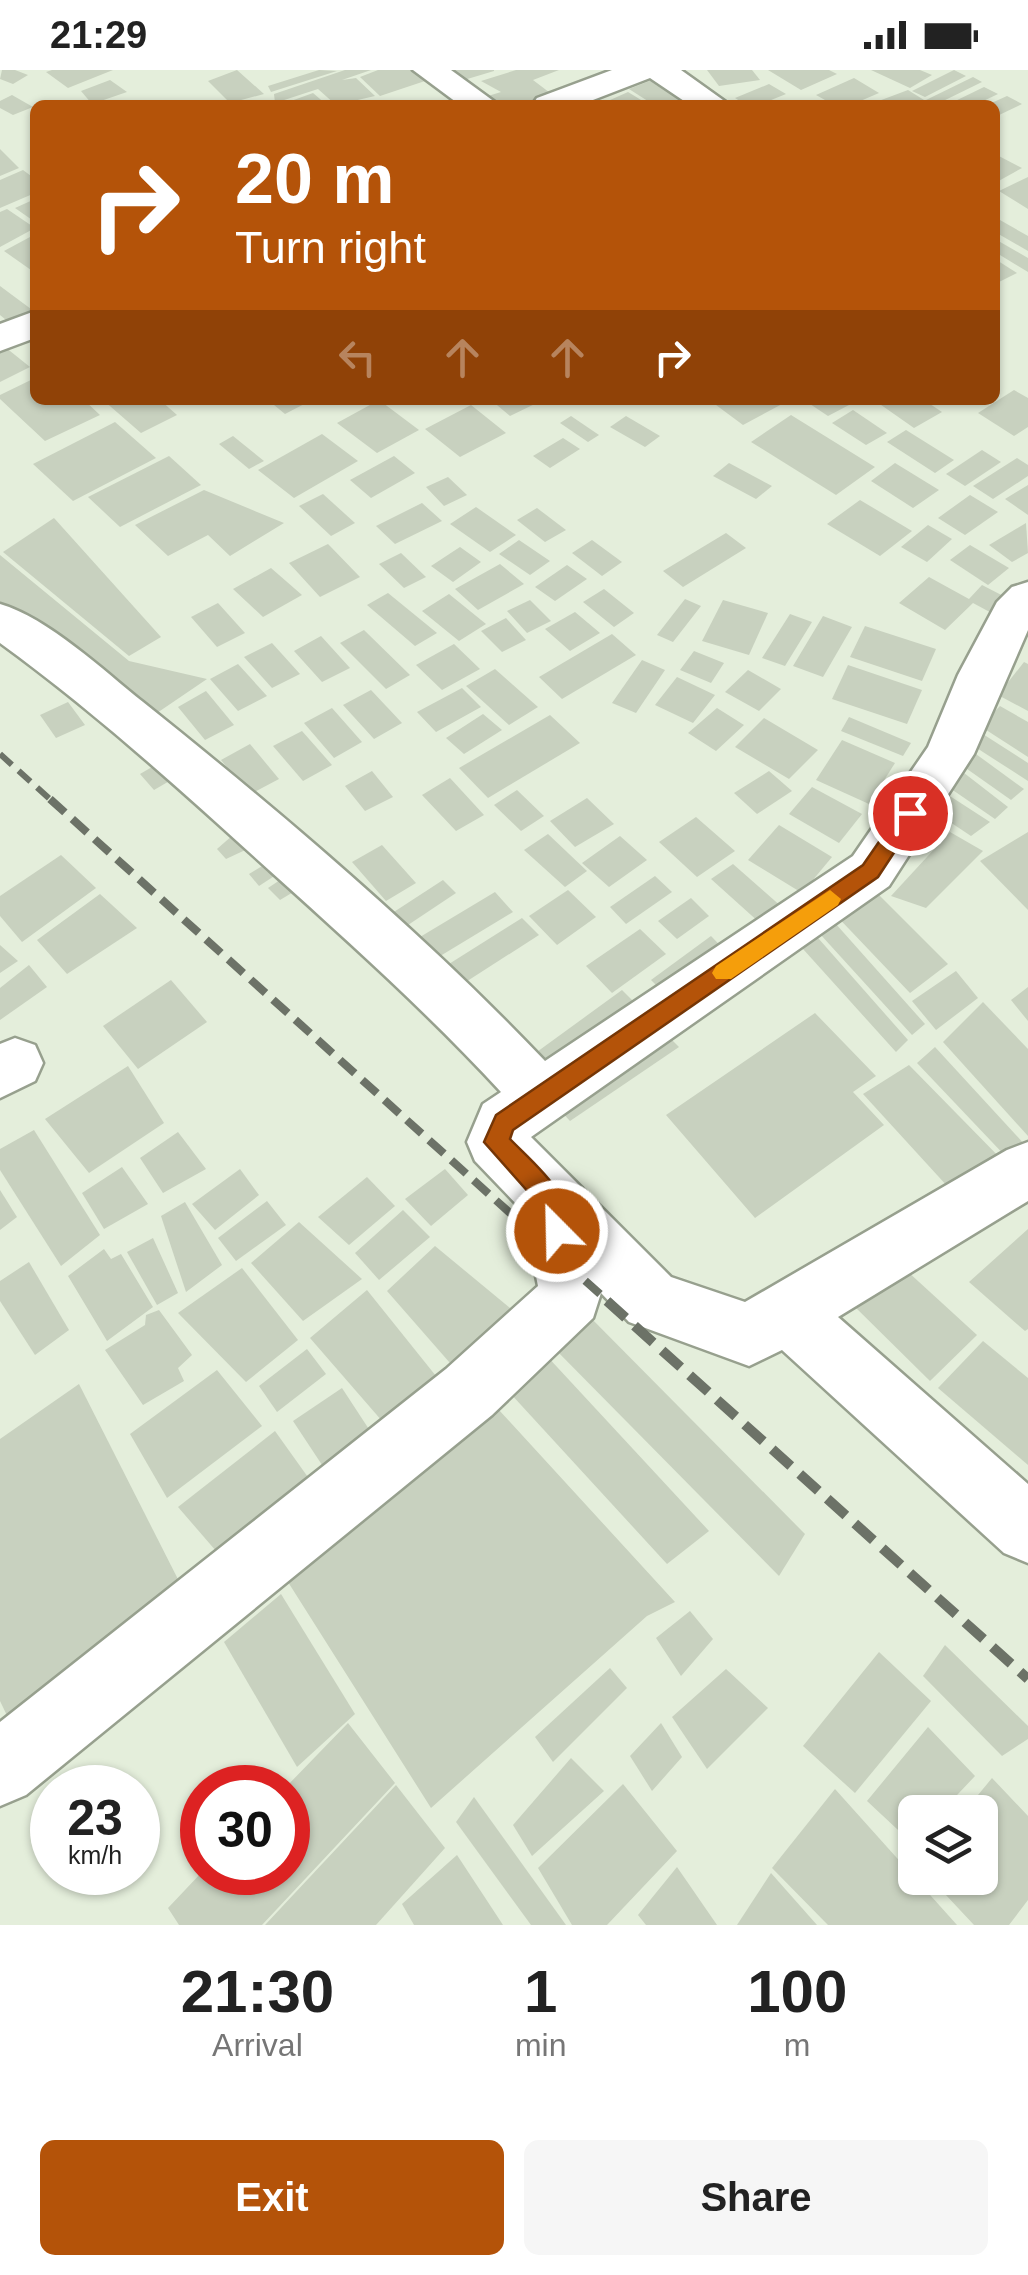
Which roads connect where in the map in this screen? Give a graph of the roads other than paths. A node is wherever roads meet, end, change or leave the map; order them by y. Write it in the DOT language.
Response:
graph roads {
  1 [pos="429,70"];
  2 [pos="642,70"];
  3 [pos="659,70"];
  4 [pos="474,100"];
  5 [pos="562,100"];
  6 [pos="705,100"];
  7 [pos="30,325"];
  8 [pos="0,339"];
  9 [pos="1028,598"];
  10 [pos="0,620"];
  11 [pos="541,1096"];
  12 [pos="1028,1168"];
  13 [pos="550,1198"];
  14 [pos="787,1313"];
  15 [pos="1028,1529"];
  16 [pos="0,1769"];
  1 -- 4 [label="street"];
  2 -- 5 [label="street"];
  3 -- 6 [label="street"];
  7 -- 8 [label="street"];
  9 -- 11 [label="street"];
  10 -- 11 [label="street"];
  11 -- 13 [label="street"];
  12 -- 14 [label="street"];
  13 -- 14 [label="street"];
  13 -- 16 [label="street"];
  14 -- 15 [label="street"];
}
